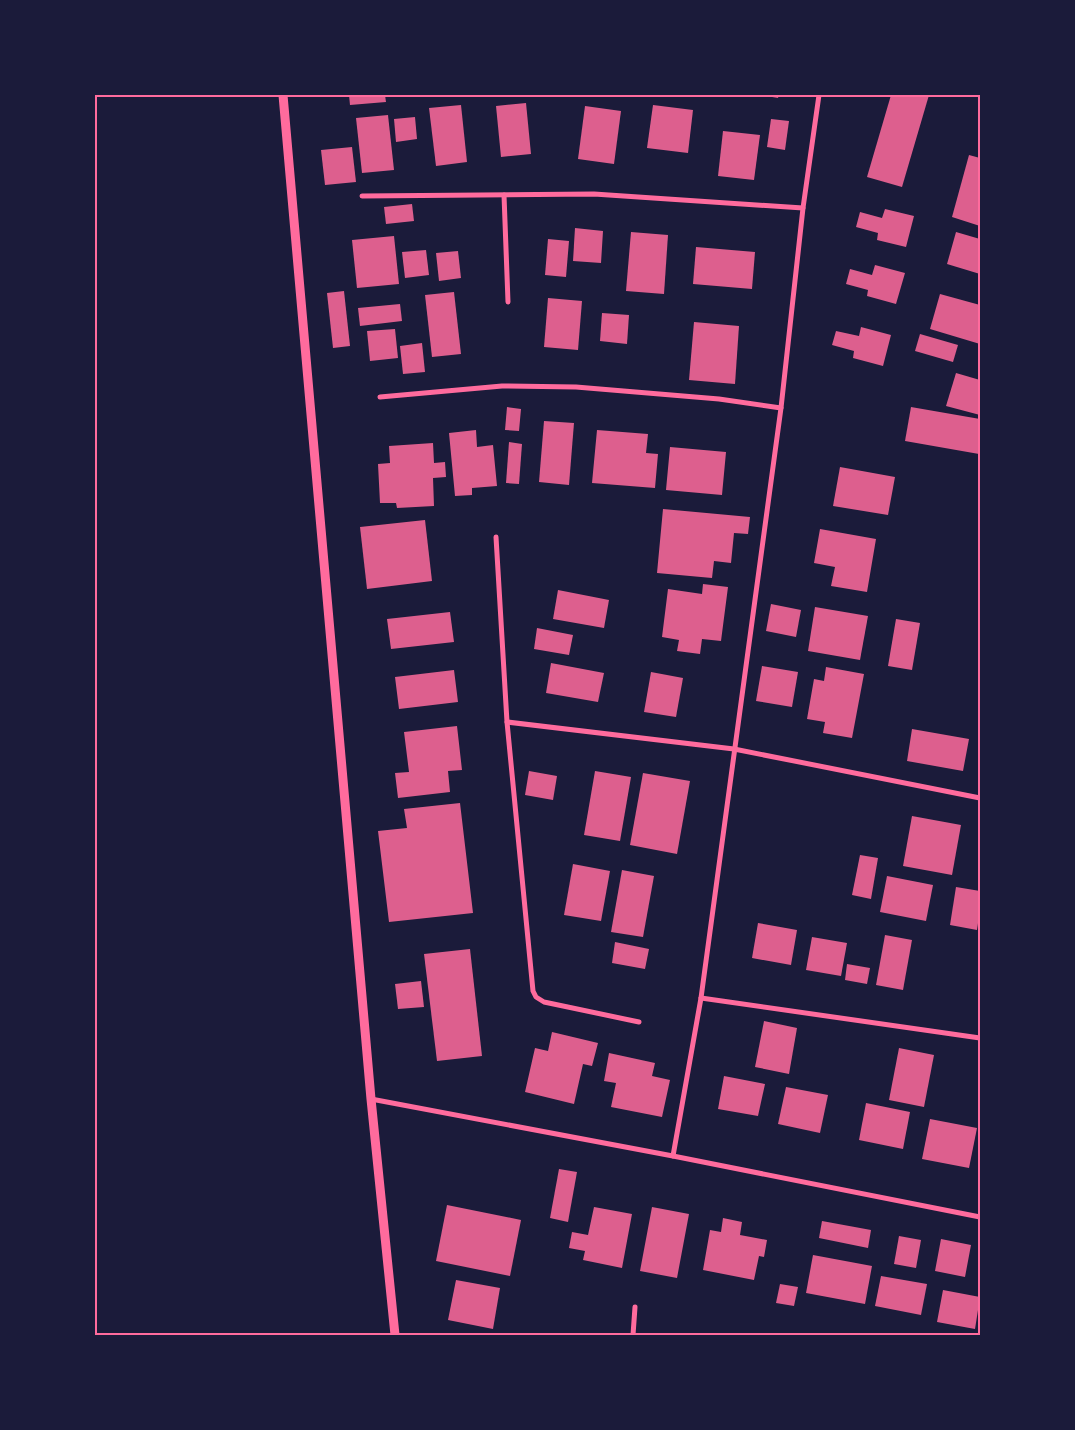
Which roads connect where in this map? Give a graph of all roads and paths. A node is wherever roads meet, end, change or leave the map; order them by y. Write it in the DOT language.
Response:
graph roads {
  1 [pos="283,95"];
  2 [pos="819,95"];
  3 [pos="504,194"];
  4 [pos="362,196"];
  5 [pos="802,208"];
  6 [pos="508,302"];
  7 [pos="380,397"];
  8 [pos="781,408"];
  9 [pos="496,537"];
  10 [pos="507,722"];
  11 [pos="734,750"];
  12 [pos="980,798"];
  13 [pos="701,998"];
  14 [pos="639,1022"];
  15 [pos="980,1038"];
  16 [pos="372,1099"];
  17 [pos="673,1156"];
  18 [pos="980,1217"];
  19 [pos="635,1307"];
  20 [pos="396,1335"];
  21 [pos="633,1335"];
  1 -- 16 [label="street"];
  2 -- 5 [label="street"];
  3 -- 4 [label="street"];
  3 -- 5 [label="street"];
  3 -- 6 [label="street"];
  5 -- 8 [label="street"];
  7 -- 8 [label="street"];
  8 -- 11 [label="street"];
  9 -- 10 [label="street"];
  10 -- 11 [label="street"];
  10 -- 14 [label="street"];
  11 -- 12 [label="street"];
  11 -- 13 [label="street"];
  13 -- 15 [label="street"];
  13 -- 17 [label="street"];
  16 -- 17 [label="street"];
  16 -- 20 [label="street"];
  17 -- 18 [label="street"];
  19 -- 21 [label="street"];
}
